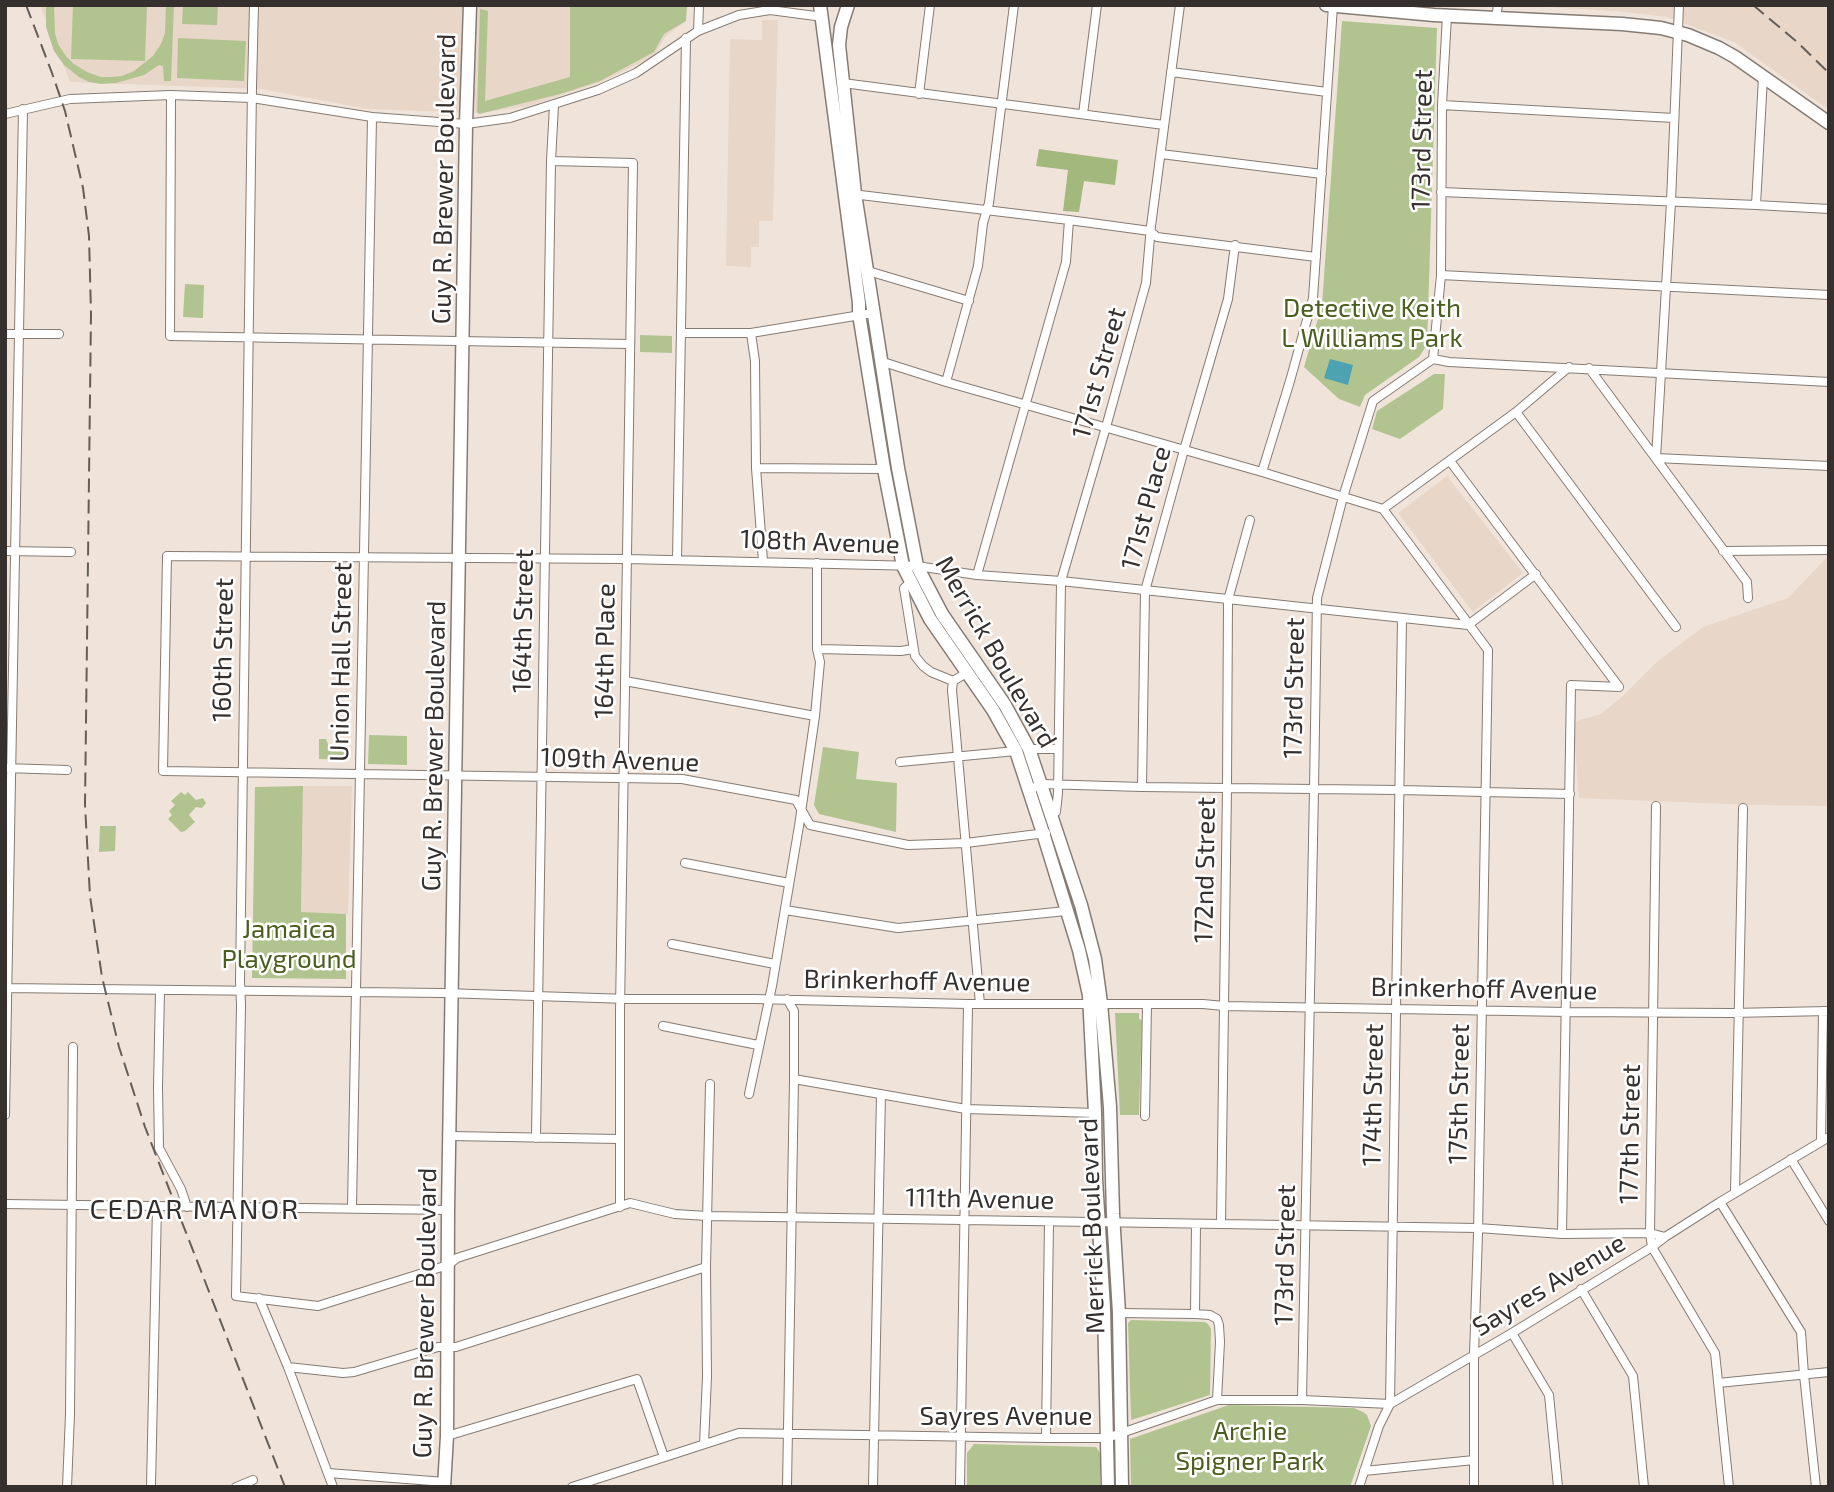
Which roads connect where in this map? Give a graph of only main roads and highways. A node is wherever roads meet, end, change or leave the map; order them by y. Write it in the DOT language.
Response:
graph roads {
  1 [pos="470,5"];
  2 [pos="848,5"];
  3 [pos="1326,5"];
  4 [pos="1333,6"];
  5 [pos="821,11"];
  6 [pos="1497,12"];
  7 [pos="1829,122"];
  8 [pos="850,193"];
  9 [pos="1022,750"];
  10 [pos="1096,1003"];
  11 [pos="444,1484"];
  12 [pos="1108,1487"];
  13 [pos="1122,1487"];
  1 -- 11 [label="main road, Guy R. Brewer Boulevard"];
  2 -- 8 [label="main road, Merrick Boulevard"];
  3 -- 4 [label="main road"];
  4 -- 6 [label="main road"];
  5 -- 8 [label="main road, Merrick Boulevard"];
  6 -- 7 [label="main road"];
  8 -- 9 [label="main road, Merrick Boulevard"];
  8 -- 9 [label="main road, Merrick Boulevard"];
  9 -- 10 [label="main road, Merrick Boulevard"];
  9 -- 10 [label="main road, Merrick Boulevard"];
  10 -- 12 [label="main road, Merrick Boulevard"];
  10 -- 13 [label="main road, Merrick Boulevard"];
}
